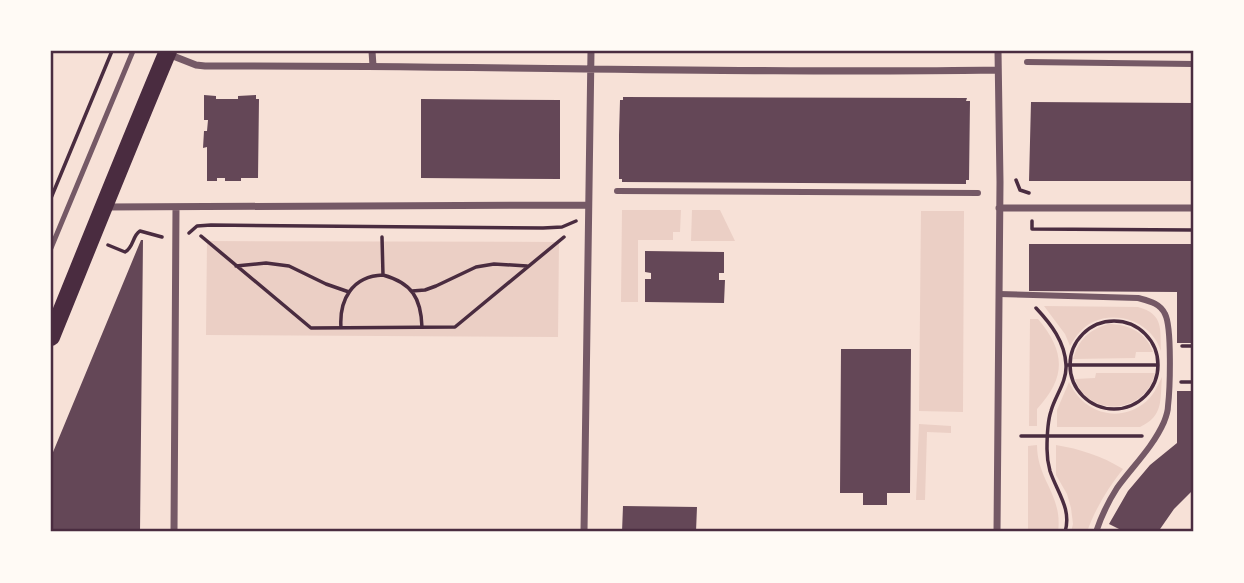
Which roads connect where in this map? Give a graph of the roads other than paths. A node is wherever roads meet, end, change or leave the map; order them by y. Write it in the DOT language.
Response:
graph roads {
  1 [pos="133,51"];
  2 [pos="372,51"];
  3 [pos="591,51"];
  4 [pos="998,51"];
  5 [pos="167,52"];
  6 [pos="1027,62"];
  7 [pos="1193,64"];
  8 [pos="373,66"];
  9 [pos="590,69"];
  10 [pos="998,70"];
  11 [pos="617,191"];
  12 [pos="978,193"];
  13 [pos="588,205"];
  14 [pos="104,207"];
  15 [pos="176,207"];
  16 [pos="999,208"];
  17 [pos="1193,208"];
  18 [pos="51,248"];
  19 [pos="999,294"];
  20 [pos="51,337"];
  21 [pos="173,532"];
  22 [pos="584,532"];
  23 [pos="997,532"];
  24 [pos="1096,532"];
  1 -- 18 [label="lane"];
  2 -- 8 [label="street"];
  3 -- 9 [label="street"];
  4 -- 10 [label="street"];
  5 -- 8 [label="street"];
  5 -- 14 [label="main road"];
  6 -- 7 [label="street"];
  8 -- 9 [label="street"];
  9 -- 10 [label="street"];
  9 -- 13 [label="street"];
  10 -- 16 [label="street"];
  11 -- 12 [label="street"];
  13 -- 15 [label="street"];
  13 -- 22 [label="street"];
  14 -- 15 [label="street"];
  14 -- 20 [label="main road"];
  15 -- 21 [label="street"];
  16 -- 17 [label="street"];
  16 -- 19 [label="street"];
  19 -- 23 [label="street"];
  19 -- 24 [label="street"];
}
